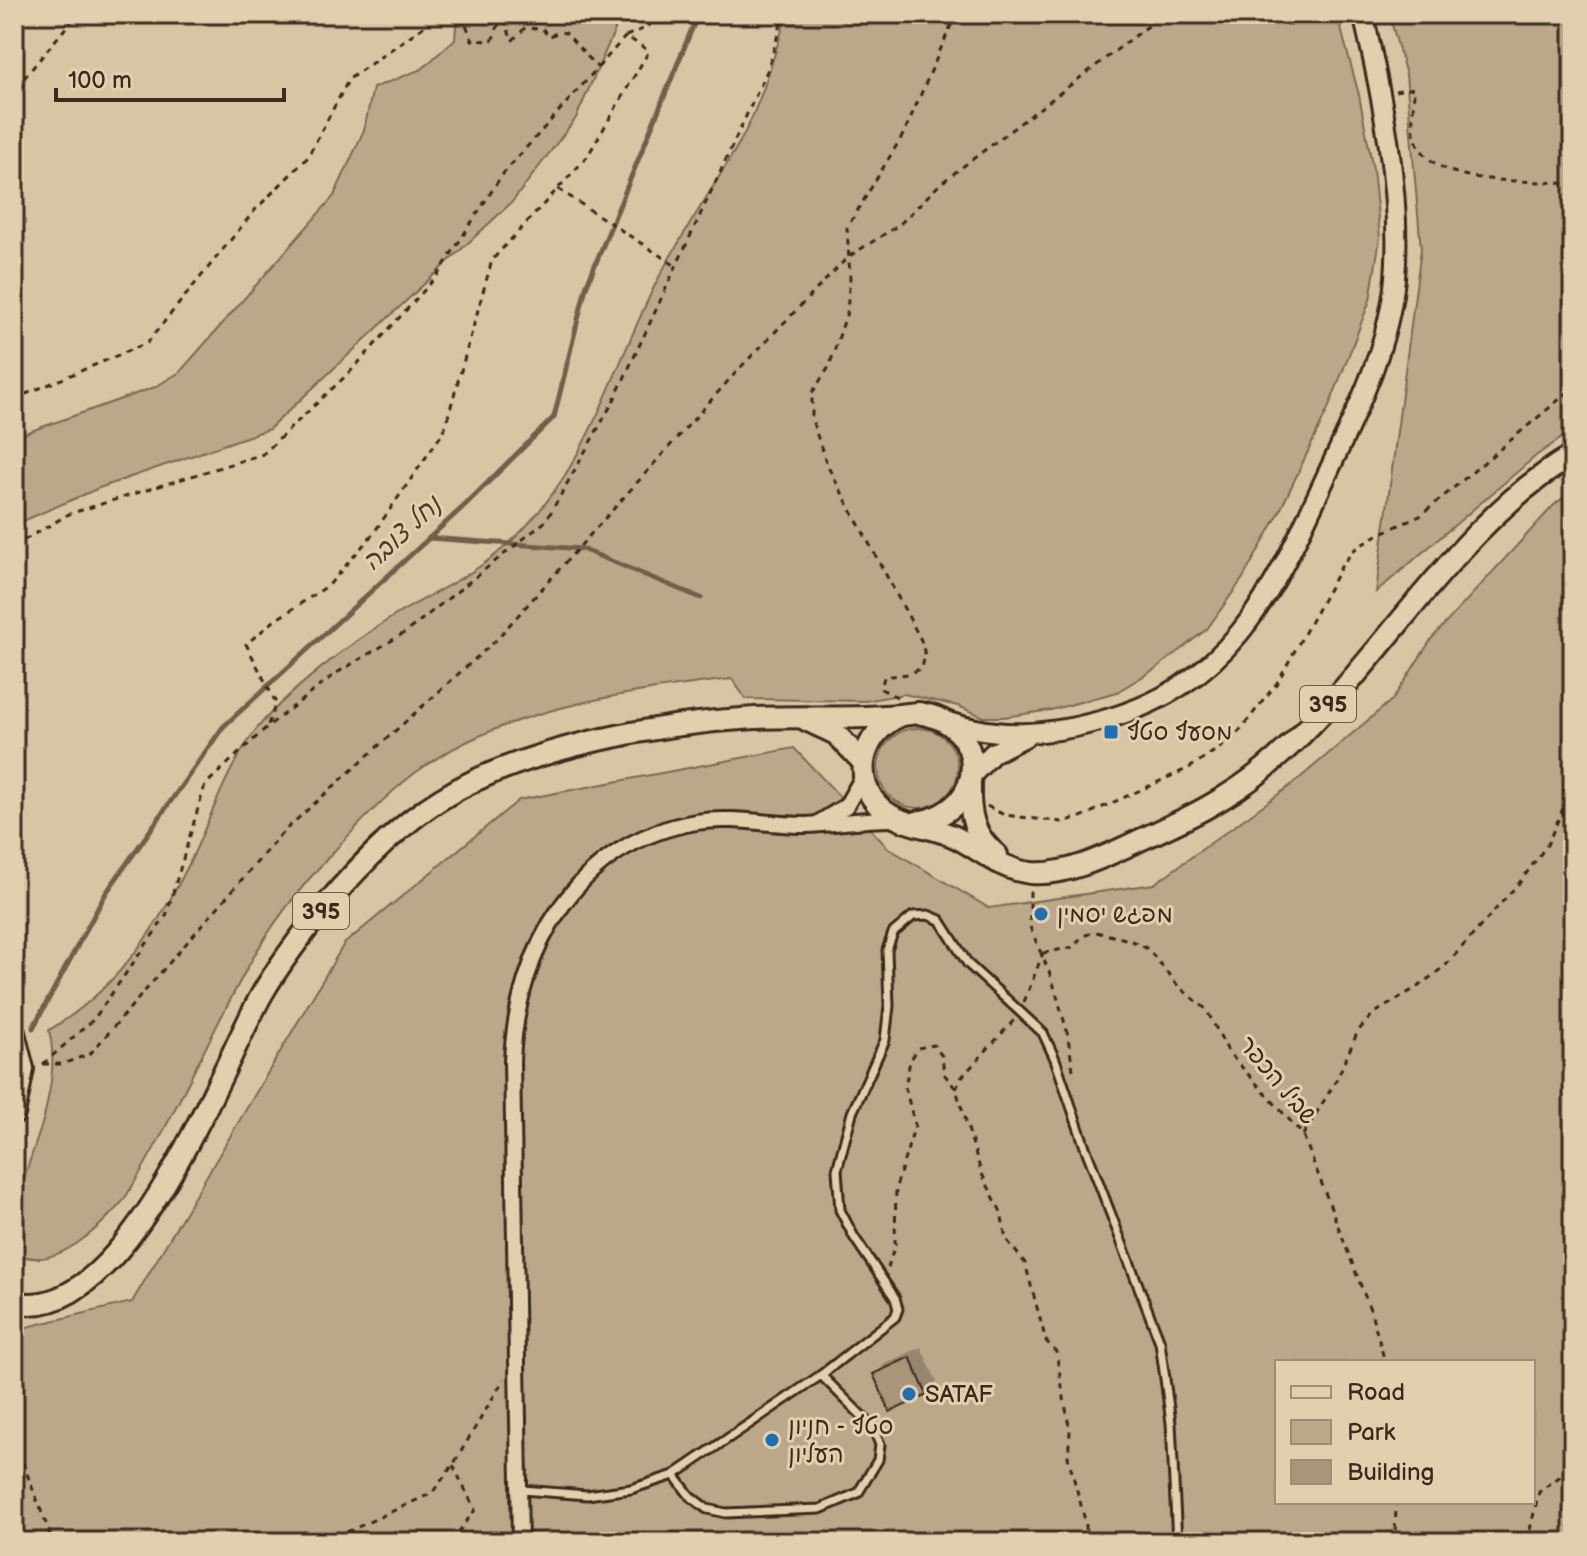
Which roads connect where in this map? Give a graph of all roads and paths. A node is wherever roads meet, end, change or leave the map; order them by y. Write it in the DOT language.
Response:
graph roads {
  1 [pos="77,14"];
  2 [pos="423,14"];
  3 [pos="462,14"];
  4 [pos="657,14"];
  5 [pos="784,14"];
  6 [pos="956,14"];
  7 [pos="1164,14"];
  8 [pos="1277,14"];
  9 [pos="1364,18"];
  10 [pos="626,36"];
  11 [pos="598,68"];
  12 [pos="14,85"];
  13 [pos="1378,93"];
  14 [pos="1573,185"];
  15 [pos="558,188"];
  16 [pos="848,257"];
  17 [pos="676,266"];
  18 [pos="1573,388"];
  19 [pos="14,399"];
  20 [pos="1573,455"];
  21 [pos="14,546"];
  22 [pos="911,714"];
  23 [pos="784,718"];
  24 [pos="948,722"];
  25 [pos="267,727"];
  26 [pos="1032,734"];
  27 [pos="864,769"];
  28 [pos="971,779"];
  29 [pos="1573,786"];
  30 [pos="908,821"];
  31 [pos="800,825"];
  32 [pos="1021,870"];
  33 [pos="1043,953"];
  34 [pos="1021,1009"];
  35 [pos="14,1033"];
  36 [pos="33,1066"];
  37 [pos="956,1089"];
  38 [pos="1076,1089"];
  39 [pos="14,1114"];
  40 [pos="1303,1135"];
  41 [pos="1573,1216"];
  42 [pos="887,1285"];
  43 [pos="1571,1297"];
  44 [pos="14,1302"];
  45 [pos="1573,1347"];
  46 [pos="1384,1360"];
  47 [pos="519,1366"];
  48 [pos="821,1375"];
  49 [pos="1573,1416"];
  50 [pos="14,1440"];
  51 [pos="453,1465"];
  52 [pos="674,1475"];
  53 [pos="522,1490"];
  54 [pos="1396,1504"];
  55 [pos="53,1542"];
  56 [pos="325,1542"];
  57 [pos="451,1542"];
  58 [pos="520,1542"];
  59 [pos="1086,1542"];
  60 [pos="1177,1542"];
  61 [pos="1395,1542"];
  62 [pos="1527,1542"];
  1 -- 12 [label="path"];
  2 -- 19 [label="path"];
  3 -- 11 [label="path"];
  4 -- 10 [label="path"];
  5 -- 17 [label="path"];
  6 -- 16 [label="path"];
  7 -- 16 [label="path"];
  8 -- 9 [label="path"];
  9 -- 13 [label="main road"];
  10 -- 11 [label="path"];
  10 -- 15 [label="path"];
  11 -- 21 [label="path"];
  13 -- 14 [label="path"];
  13 -- 26 [label="main road"];
  15 -- 17 [label="path"];
  15 -- 25 [label="path"];
  16 -- 22 [label="path"];
  16 -- 36 [label="path"];
  17 -- 25 [label="path"];
  18 -- 28 [label="path"];
  20 -- 32 [label="main road, 395"];
  22 -- 23 [label="main road, 395"];
  22 -- 24 [label="main road, 395"];
  22 -- 27 [label="main road"];
  23 -- 27 [label="main road, 395"];
  23 -- 44 [label="main road, 395"];
  24 -- 26 [label="main road"];
  24 -- 28 [label="main road"];
  25 -- 36 [label="path"];
  26 -- 28 [label="main road"];
  27 -- 30 [label="main road, 395"];
  27 -- 31 [label="street"];
  28 -- 30 [label="main road"];
  28 -- 32 [label="main road"];
  29 -- 40 [label="path"];
  30 -- 31 [label="street"];
  30 -- 32 [label="main road, 395"];
  31 -- 47 [label="street"];
  32 -- 33 [label="path"];
  33 -- 34 [label="path"];
  33 -- 38 [label="path"];
  33 -- 40 [label="path, שביל הכפר"];
  34 -- 37 [label="path"];
  34 -- 42 [label="lane"];
  34 -- 60 [label="lane"];
  35 -- 36 [label="main road"];
  36 -- 39 [label="main road"];
  37 -- 42 [label="path"];
  37 -- 59 [label="path"];
  40 -- 46 [label="path, שביל הכפר"];
  41 -- 43 [label="path"];
  42 -- 48 [label="lane"];
  43 -- 45 [label="path"];
  47 -- 51 [label="path"];
  47 -- 53 [label="street"];
  48 -- 52 [label="lane"];
  48 -- 52 [label="lane"];
  49 -- 62 [label="path"];
  50 -- 55 [label="path"];
  51 -- 56 [label="path"];
  51 -- 57 [label="path"];
  52 -- 53 [label="lane"];
  53 -- 58 [label="street"];
  54 -- 61 [label="path"];
}
